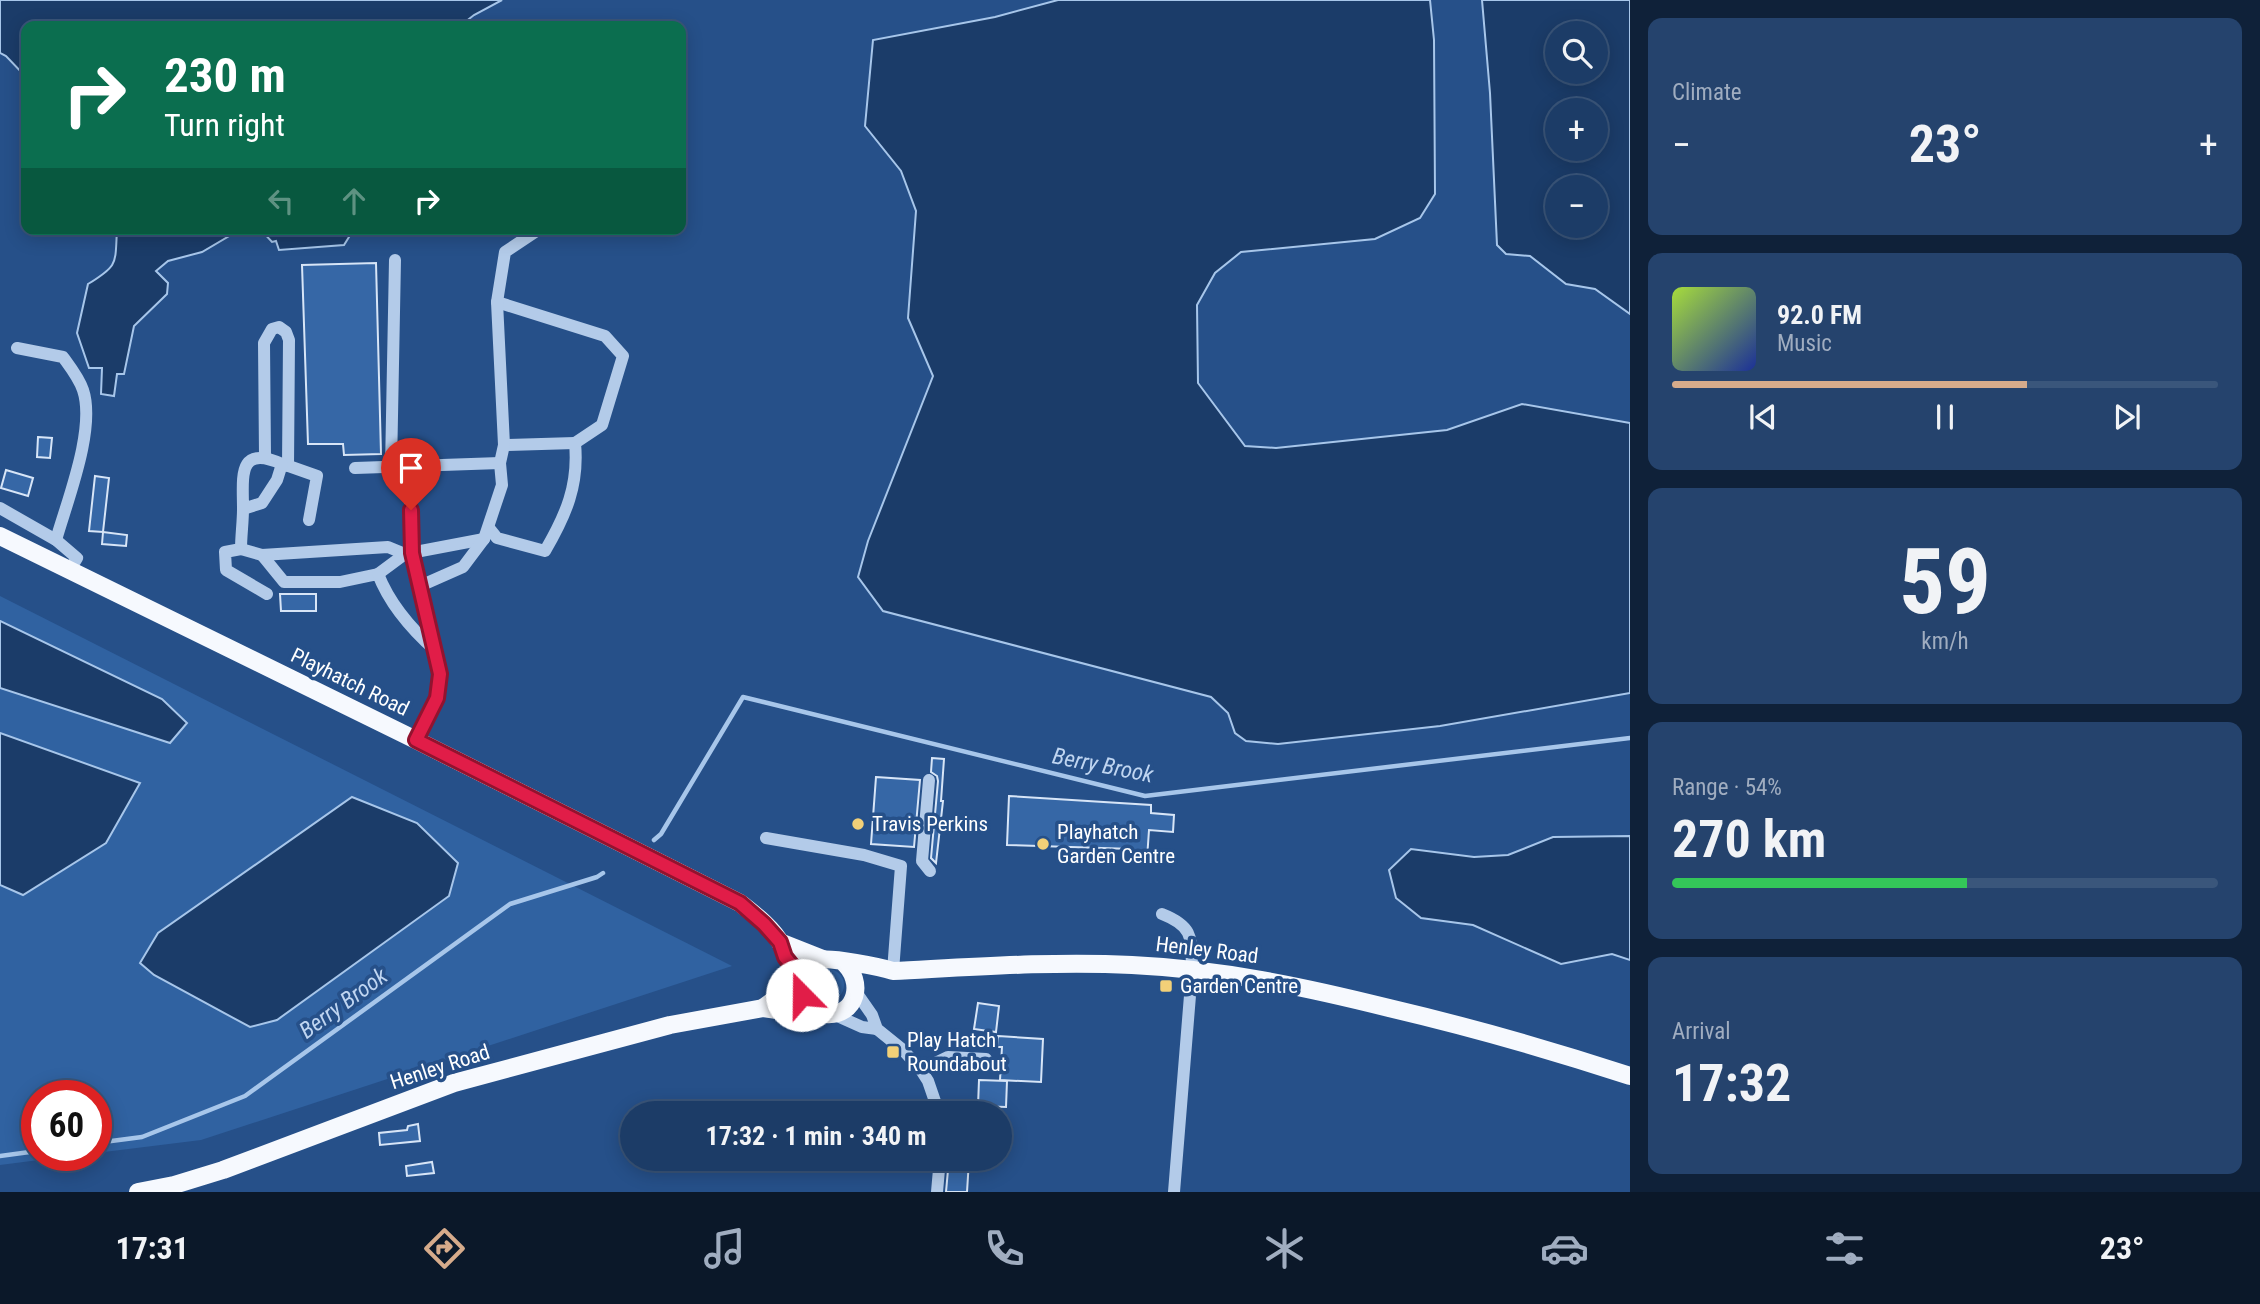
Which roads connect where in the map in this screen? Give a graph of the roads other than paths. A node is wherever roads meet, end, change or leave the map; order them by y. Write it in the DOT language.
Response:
graph roads {
  1 [pos="530,235"];
  2 [pos="395,260"];
  3 [pos="497,302"];
  4 [pos="17,348"];
  5 [pos="575,443"];
  6 [pos="504,445"];
  7 [pos="265,456"];
  8 [pos="500,463"];
  9 [pos="285,465"];
  10 [pos="408,467"];
  11 [pos="355,468"];
  12 [pos="391,468"];
  13 [pos="0,508"];
  14 [pos="243,509"];
  15 [pos="309,520"];
  16 [pos="486,533"];
  17 [pos="0,536"];
  18 [pos="56,540"];
  19 [pos="241,549"];
  20 [pos="409,554"];
  21 [pos="262,555"];
  22 [pos="69,571"];
  23 [pos="378,574"];
  24 [pos="420,586"];
  25 [pos="267,594"];
  26 [pos="436,651"];
  27 [pos="416,740"];
  28 [pos="929,780"];
  29 [pos="766,838"];
  30 [pos="930,871"];
  31 [pos="1162,914"];
  32 [pos="780,942"];
  33 [pos="823,959"];
  34 [pos="843,962"];
  35 [pos="893,971"];
  36 [pos="1192,971"];
  37 [pos="801,979"];
  38 [pos="856,991"];
  39 [pos="763,1008"];
  40 [pos="824,1012"];
  41 [pos="877,1029"];
  42 [pos="986,1059"];
  43 [pos="921,1070"];
  44 [pos="1630,1076"];
  45 [pos="935,1101"];
  46 [pos="939,1171"];
  47 [pos="138,1192"];
  48 [pos="937,1192"];
  49 [pos="1174,1192"];
  1 -- 3 [label="street"];
  2 -- 12 [label="street"];
  3 -- 5 [label="street"];
  3 -- 6 [label="street"];
  4 -- 18 [label="street"];
  5 -- 6 [label="street"];
  5 -- 16 [label="street"];
  6 -- 8 [label="street"];
  7 -- 9 [label="street"];
  7 -- 9 [label="street"];
  7 -- 14 [label="street"];
  8 -- 10 [label="street"];
  8 -- 16 [label="street"];
  9 -- 14 [label="street"];
  9 -- 15 [label="street"];
  10 -- 12 [label="street"];
  10 -- 20 [label="street"];
  11 -- 12 [label="street"];
  13 -- 18 [label="street"];
  14 -- 19 [label="street"];
  16 -- 20 [label="street"];
  16 -- 24 [label="street"];
  17 -- 22 [label="main road, Playhatch Road"];
  18 -- 22 [label="street"];
  19 -- 21 [label="street"];
  19 -- 25 [label="street"];
  20 -- 21 [label="street"];
  20 -- 23 [label="street"];
  20 -- 24 [label="street"];
  21 -- 23 [label="street"];
  22 -- 27 [label="main road, Playhatch Road"];
  23 -- 26 [label="street"];
  24 -- 26 [label="street"];
  26 -- 27 [label="street"];
  27 -- 32 [label="main road, Playhatch Road"];
  28 -- 30 [label="street"];
  29 -- 35 [label="street"];
  31 -- 36 [label="street"];
  32 -- 33 [label="main road, Playhatch Road"];
  32 -- 37 [label="main road, Playhatch Road"];
  33 -- 34 [label="main road"];
  33 -- 37 [label="main road"];
  34 -- 35 [label="main road, Henley Road"];
  34 -- 38 [label="main road"];
  35 -- 36 [label="main road, Henley Road"];
  35 -- 38 [label="main road, Henley Road"];
  36 -- 44 [label="main road, Henley Road"];
  36 -- 49 [label="street"];
  37 -- 39 [label="main road, Henley Road"];
  37 -- 40 [label="main road"];
  38 -- 40 [label="main road"];
  38 -- 41 [label="street"];
  39 -- 40 [label="main road, Henley Road"];
  39 -- 47 [label="main road, Henley Road"];
  40 -- 41 [label="street"];
  41 -- 43 [label="street"];
  42 -- 43 [label="street"];
  43 -- 45 [label="street"];
  46 -- 48 [label="street"];
}
